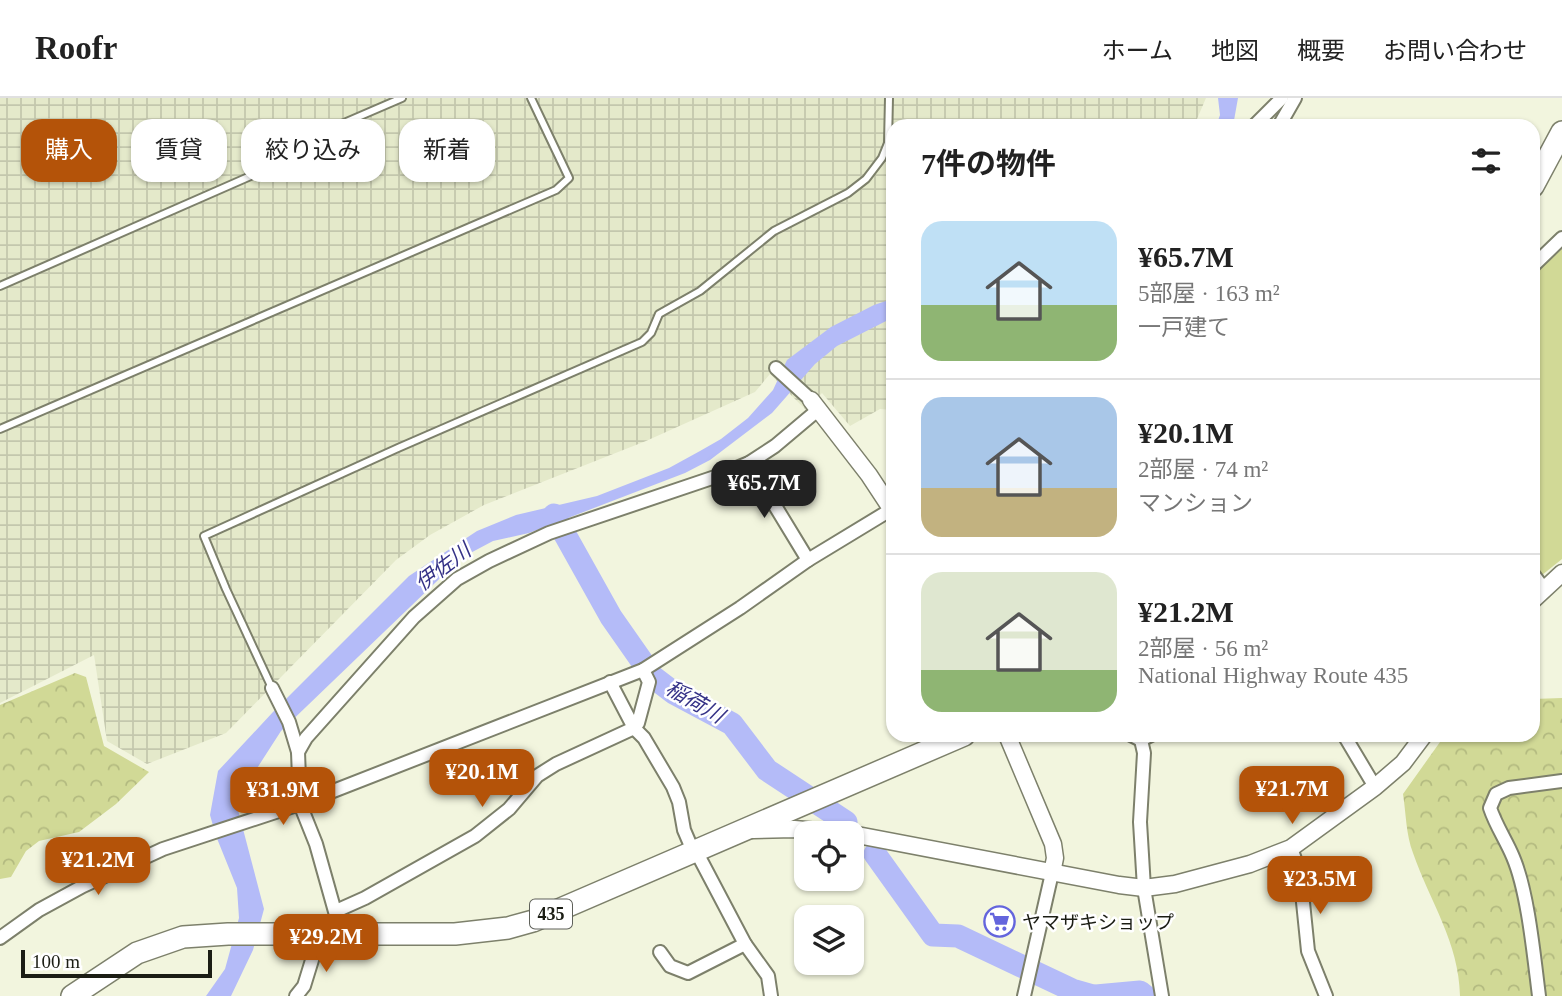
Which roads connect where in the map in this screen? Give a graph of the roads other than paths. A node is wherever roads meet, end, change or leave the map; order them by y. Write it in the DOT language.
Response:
graph roads {
  1 [pos="402,98"];
  2 [pos="531,98"];
  3 [pos="889,98"];
  4 [pos="1282,98"];
  5 [pos="1295,98"];
  6 [pos="889,119"];
  7 [pos="1261,119"];
  8 [pos="1283,119"];
  9 [pos="1562,132"];
  10 [pos="886,147"];
  11 [pos="1540,173"];
  12 [pos="1562,238"];
  13 [pos="1540,259"];
  14 [pos="0,286"];
  15 [pos="776,368"];
  16 [pos="815,405"];
  17 [pos="0,429"];
  18 [pos="749,463"];
  19 [pos="886,501"];
  20 [pos="886,513"];
  21 [pos="808,560"];
  22 [pos="643,670"];
  23 [pos="611,682"];
  24 [pos="272,688"];
  25 [pos="634,728"];
  26 [pos="948,742"];
  27 [pos="1010,742"];
  28 [pos="1142,742"];
  29 [pos="1348,742"];
  30 [pos="1419,742"];
  31 [pos="296,746"];
  32 [pos="1562,781"];
  33 [pos="1375,787"];
  34 [pos="300,803"];
  35 [pos="794,829"];
  36 [pos="745,830"];
  37 [pos="864,837"];
  38 [pos="1291,848"];
  39 [pos="696,851"];
  40 [pos="1052,873"];
  41 [pos="1144,888"];
  42 [pos="336,911"];
  43 [pos="331,934"];
  44 [pos="0,938"];
  45 [pos="746,944"];
  46 [pos="660,953"];
  47 [pos="1161,995"];
  48 [pos="72,996"];
  49 [pos="296,996"];
  50 [pos="771,996"];
  51 [pos="1024,996"];
  52 [pos="1326,996"];
  53 [pos="1539,996"];
  1 -- 14 [label="lane"];
  2 -- 17 [label="lane"];
  3 -- 6 [label="lane"];
  4 -- 7 [label="street"];
  5 -- 8 [label="street"];
  9 -- 11 [label="highway"];
  10 -- 24 [label="lane"];
  12 -- 13 [label="street"];
  15 -- 16 [label="street"];
  16 -- 18 [label="street"];
  16 -- 19 [label="street"];
  18 -- 21 [label="street"];
  18 -- 31 [label="street"];
  20 -- 21 [label="street"];
  21 -- 22 [label="street"];
  22 -- 23 [label="street"];
  22 -- 25 [label="street"];
  23 -- 25 [label="street"];
  23 -- 34 [label="street"];
  24 -- 31 [label="street"];
  25 -- 39 [label="street"];
  25 -- 42 [label="street"];
  26 -- 36 [label="highway, 435"];
  27 -- 40 [label="street"];
  28 -- 41 [label="street"];
  29 -- 33 [label="street"];
  30 -- 33 [label="street"];
  31 -- 34 [label="street"];
  32 -- 53 [label="street"];
  33 -- 38 [label="street"];
  34 -- 42 [label="street"];
  34 -- 44 [label="street"];
  35 -- 36 [label="street"];
  36 -- 39 [label="highway, 435"];
  37 -- 40 [label="street"];
  38 -- 41 [label="street"];
  38 -- 52 [label="street"];
  39 -- 43 [label="highway, 435"];
  39 -- 45 [label="street"];
  40 -- 41 [label="street"];
  40 -- 51 [label="street"];
  41 -- 47 [label="street"];
  42 -- 43 [label="street"];
  43 -- 48 [label="highway, 435"];
  43 -- 49 [label="street"];
  45 -- 46 [label="street"];
  45 -- 50 [label="street"];
}
